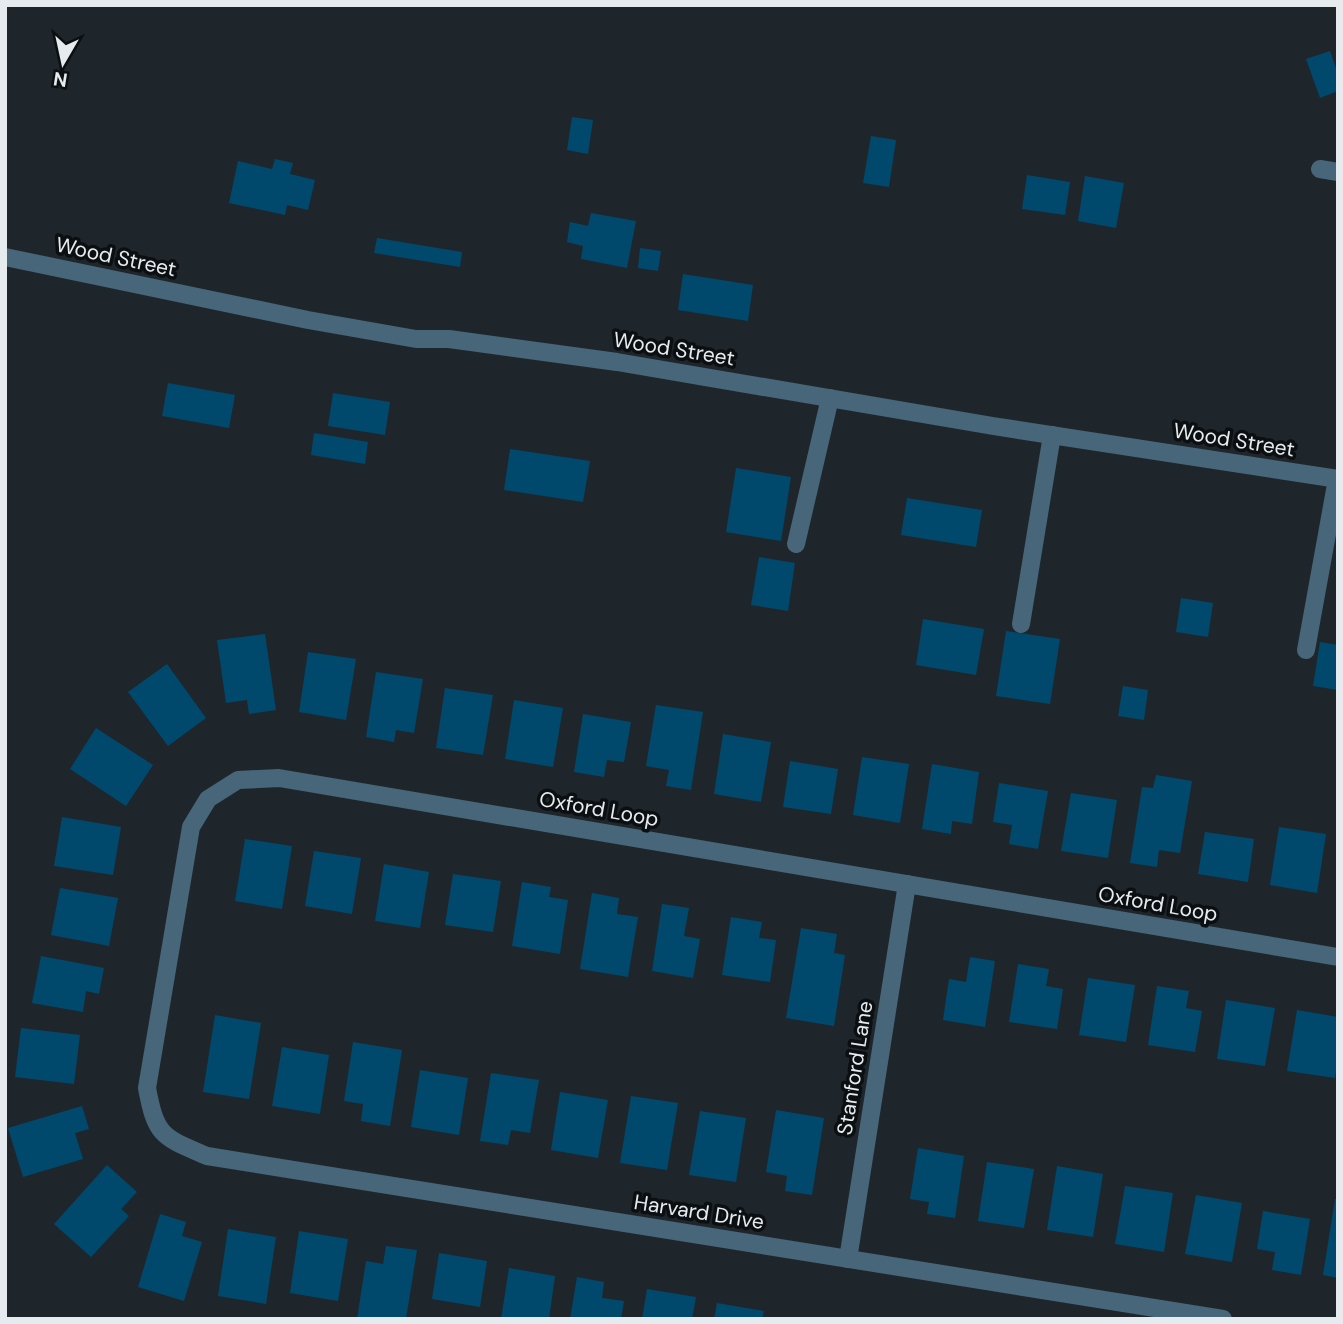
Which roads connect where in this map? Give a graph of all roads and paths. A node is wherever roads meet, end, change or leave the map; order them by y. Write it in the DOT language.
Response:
graph roads {
  1 [pos="5,257"];
  2 [pos="830,398"];
  3 [pos="1052,435"];
  4 [pos="1337,479"];
  5 [pos="796,544"];
  6 [pos="1021,624"];
  7 [pos="1306,650"];
  8 [pos="907,884"];
  9 [pos="1338,957"];
  10 [pos="170,1140"];
  11 [pos="848,1259"];
  12 [pos="1223,1319"];
  1 -- 2 [label="street, Wood Street"];
  2 -- 3 [label="street, Wood Street"];
  2 -- 5 [label="street"];
  3 -- 4 [label="street, Wood Street"];
  3 -- 6 [label="street"];
  4 -- 7 [label="street"];
  8 -- 9 [label="street, Oxford Loop"];
  8 -- 10 [label="street, Oxford Loop"];
  8 -- 11 [label="street, Stanford Lane"];
  10 -- 11 [label="street, Harvard Drive"];
  11 -- 12 [label="street, Harvard Drive"];
}
